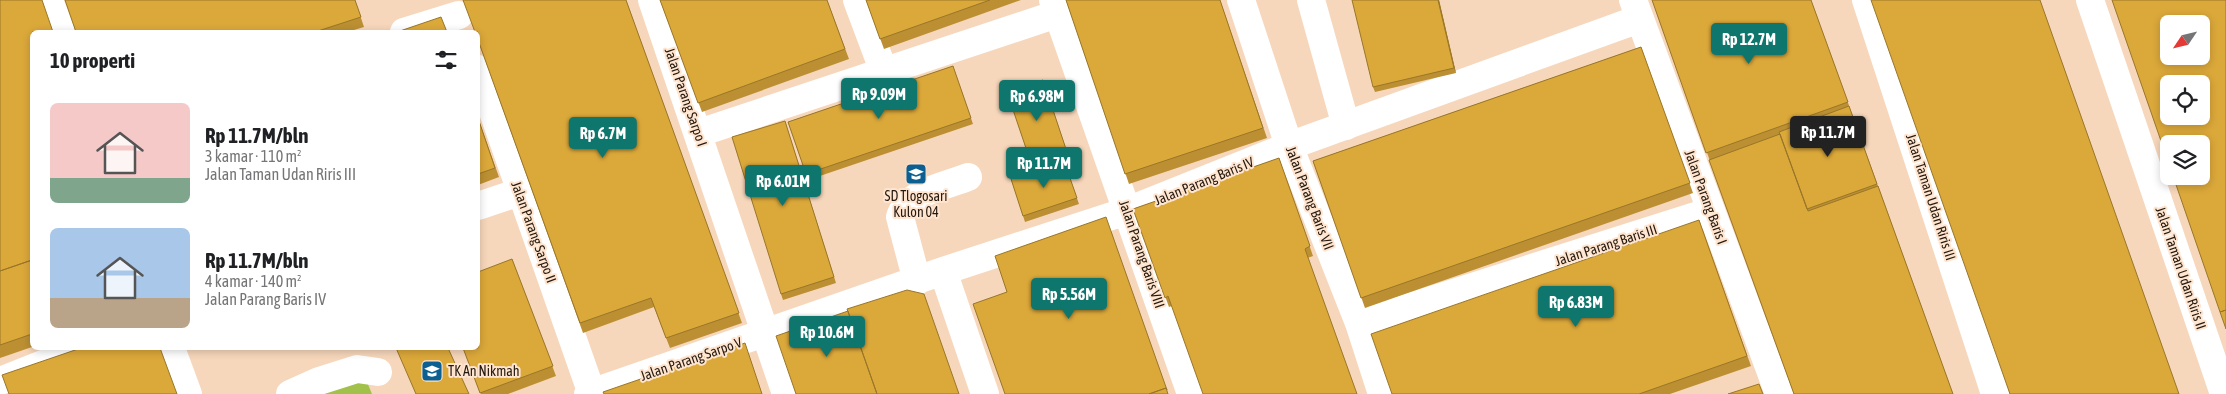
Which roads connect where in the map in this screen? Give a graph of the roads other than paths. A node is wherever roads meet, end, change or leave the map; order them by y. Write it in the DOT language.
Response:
graph roads {
  1 [pos="49,0"];
  2 [pos="652,0"];
  3 [pos="857,0"];
  4 [pos="1241,0"];
  5 [pos="1311,0"];
  6 [pos="1866,0"];
  7 [pos="2090,0"];
  8 [pos="1055,7"];
  9 [pos="1636,9"];
  10 [pos="459,16"];
  11 [pos="60,30"];
  12 [pos="411,30"];
  13 [pos="884,72"];
  14 [pos="480,75"];
  15 [pos="1346,126"];
  16 [pos="699,132"];
  17 [pos="1290,146"];
  18 [pos="968,177"];
  19 [pos="520,192"];
  20 [pos="480,205"];
  21 [pos="1127,211"];
  22 [pos="1711,211"];
  23 [pos="943,271"];
  24 [pos="917,281"];
  25 [pos="1359,323"];
  26 [pos="765,333"];
  27 [pos="78,350"];
  28 [pos="172,350"];
  29 [pos="378,372"];
  30 [pos="0,381"];
  31 [pos="1776,387"];
  32 [pos="1747,388"];
  33 [pos="188,394"];
  34 [pos="290,394"];
  35 [pos="591,394"];
  36 [pos="786,394"];
  37 [pos="985,394"];
  38 [pos="1191,394"];
  39 [pos="1382,394"];
  40 [pos="1995,394"];
  41 [pos="2224,394"];
  1 -- 11 [label="street"];
  2 -- 16 [label="street, Jalan Parang Sarpo I"];
  3 -- 13 [label="street"];
  4 -- 17 [label="street, Jalan Parang Baris VII"];
  5 -- 15 [label="street"];
  6 -- 40 [label="street, Jalan Taman Udan Riris III"];
  7 -- 41 [label="street, Jalan Taman Udan Riris II"];
  8 -- 13 [label="street"];
  8 -- 21 [label="street, Jalan Parang Baris VIII"];
  9 -- 15 [label="street, Jalan Parang Baris IV"];
  9 -- 22 [label="street, Jalan Parang Baris I"];
  10 -- 12 [label="street"];
  13 -- 16 [label="street"];
  14 -- 19 [label="street, Jalan Parang Sarpo II"];
  15 -- 17 [label="street, Jalan Parang Baris IV"];
  16 -- 26 [label="street, Jalan Parang Sarpo I"];
  17 -- 21 [label="street, Jalan Parang Baris IV"];
  17 -- 25 [label="street, Jalan Parang Baris VII"];
  18 -- 24 [label="street"];
  19 -- 20 [label="street"];
  19 -- 35 [label="street, Jalan Parang Sarpo II"];
  21 -- 23 [label="street, Jalan Parang Baris IV"];
  21 -- 38 [label="street, Jalan Parang Baris VIII"];
  22 -- 25 [label="street, Jalan Parang Baris III"];
  22 -- 31 [label="street, Jalan Parang Baris I"];
  23 -- 24 [label="street, Jalan Parang Baris IV"];
  23 -- 37 [label="street"];
  24 -- 26 [label="street, Jalan Parang Baris IV"];
  25 -- 39 [label="street, Jalan Parang Baris VII"];
  26 -- 35 [label="street, Jalan Parang Sarpo V"];
  26 -- 36 [label="street, Jalan Parang Sarpo I"];
  27 -- 30 [label="street"];
  28 -- 33 [label="street"];
  29 -- 34 [label="street"];
  31 -- 32 [label="street"];
}
